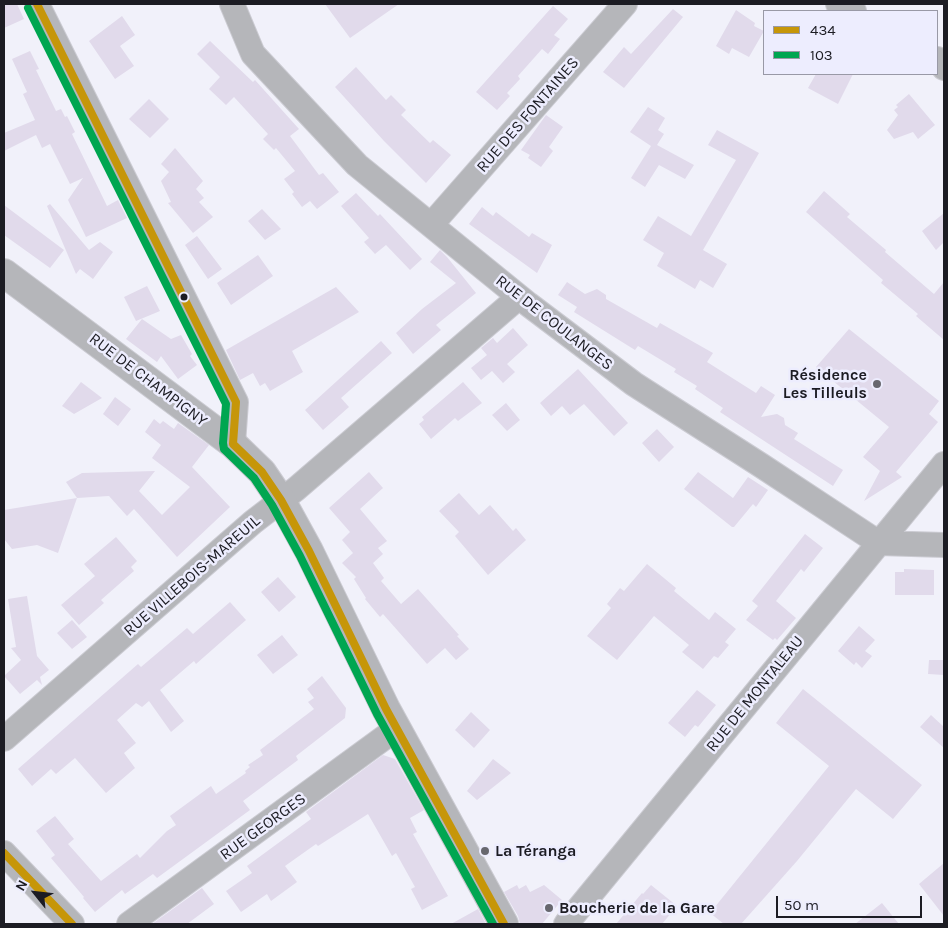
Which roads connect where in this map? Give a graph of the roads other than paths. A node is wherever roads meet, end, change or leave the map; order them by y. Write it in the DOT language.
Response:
graph roads {
  1 [pos="37,4"];
  2 [pos="232,4"];
  3 [pos="625,4"];
  4 [pos="838,4"];
  5 [pos="852,10"];
  6 [pos="431,226"];
  7 [pos="4,273"];
  8 [pos="519,297"];
  9 [pos="234,444"];
  10 [pos="944,464"];
  11 [pos="281,500"];
  12 [pos="879,543"];
  13 [pos="944,545"];
  14 [pos="396,729"];
  15 [pos="4,740"];
  16 [pos="4,853"];
  17 [pos="72,924"];
  18 [pos="129,924"];
  19 [pos="504,924"];
  20 [pos="566,924"];
  1 -- 9 [label="street"];
  2 -- 6 [label="street, RUE DE COULANGES"];
  3 -- 6 [label="street, RUE DES FONTAINES"];
  4 -- 5 [label="street"];
  6 -- 8 [label="street, RUE DE COULANGES"];
  7 -- 9 [label="street, RUE DE CHAMPIGNY"];
  8 -- 11 [label="street, RUE VILLEBOIS-MAREUIL"];
  8 -- 12 [label="street, RUE DE COULANGES"];
  9 -- 11 [label="street, RUE DE CHAMPIGNY"];
  10 -- 12 [label="street, RUE DE MONTALEAU"];
  11 -- 14 [label="street, RUE DE CHAMPIGNY"];
  11 -- 15 [label="street, RUE VILLEBOIS-MAREUIL"];
  12 -- 13 [label="street"];
  12 -- 20 [label="street, RUE DE MONTALEAU"];
  14 -- 18 [label="street, RUE GEORGES"];
  14 -- 19 [label="street, RUE DE CHAMPIGNY"];
  16 -- 17 [label="street"];
}
